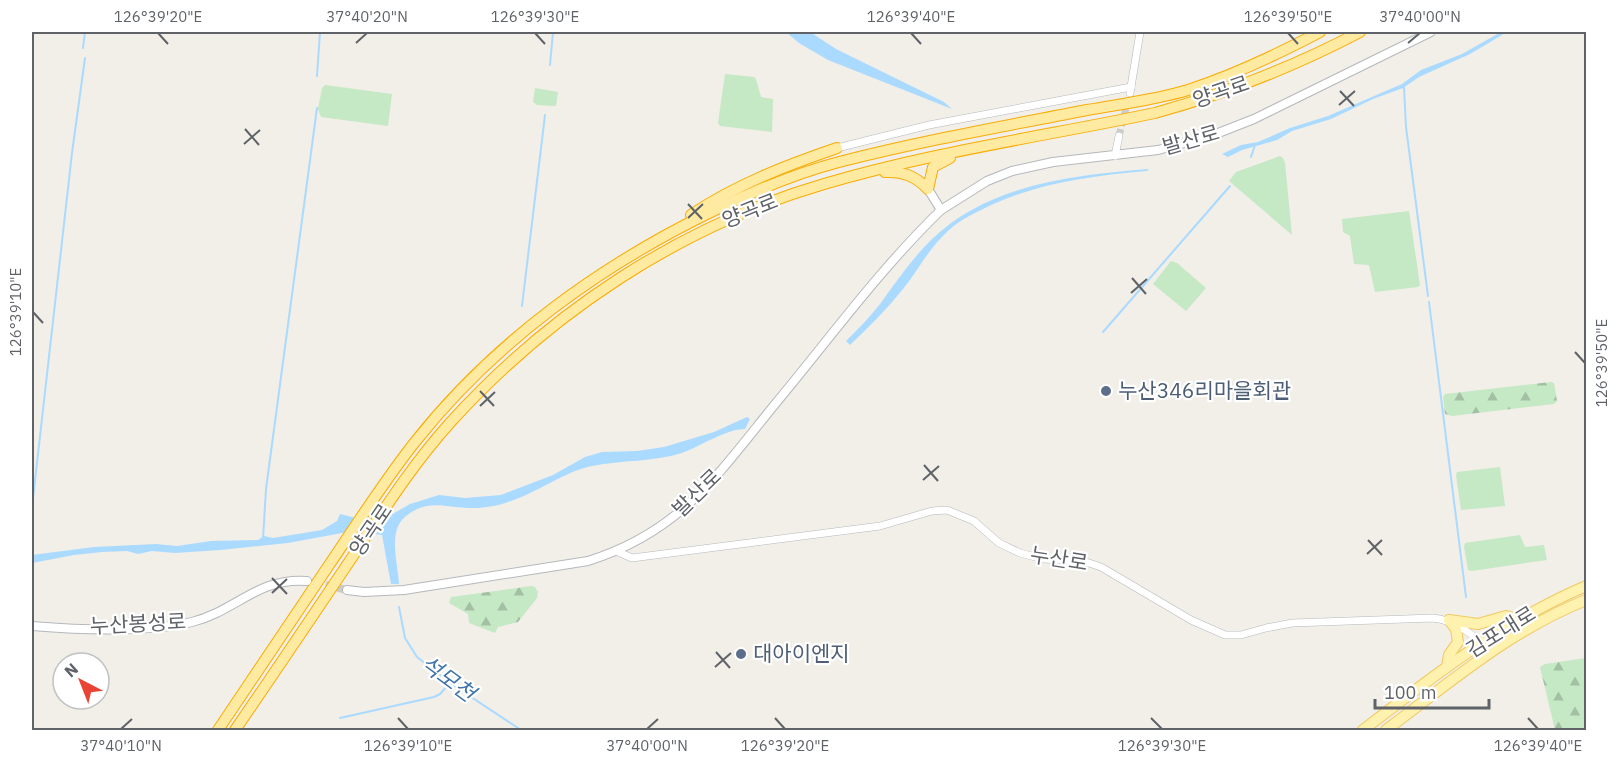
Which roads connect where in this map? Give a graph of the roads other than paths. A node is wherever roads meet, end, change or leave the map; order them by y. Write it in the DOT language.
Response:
graph roads {
  1 [pos="1140,32"];
  2 [pos="1320,32"];
  3 [pos="1360,32"];
  4 [pos="1365,32"];
  5 [pos="1431,32"];
  6 [pos="1333,46"];
  7 [pos="1119,135"];
  8 [pos="988,145"];
  9 [pos="837,148"];
  10 [pos="1114,156"];
  11 [pos="864,173"];
  12 [pos="928,189"];
  13 [pos="941,210"];
  14 [pos="650,243"];
  15 [pos="616,551"];
  16 [pos="307,580"];
  17 [pos="1587,586"];
  18 [pos="347,590"];
  19 [pos="1587,600"];
  20 [pos="1519,619"];
  21 [pos="1449,620"];
  22 [pos="32,626"];
  23 [pos="1481,642"];
  24 [pos="1490,652"];
  25 [pos="1447,667"];
  26 [pos="1369,729"];
  27 [pos="218,730"];
  28 [pos="235,730"];
  29 [pos="1386,730"];
  1 -- 9 [label="street"];
  2 -- 14 [label="highway, 양곡로"];
  3 -- 6 [label="highway, 양곡로"];
  4 -- 6 [label="highway"];
  5 -- 10 [label="street, 발산로"];
  6 -- 8 [label="highway, 양곡로"];
  7 -- 10 [label="street"];
  8 -- 11 [label="highway, 양곡로"];
  8 -- 12 [label="highway"];
  9 -- 14 [label="highway"];
  10 -- 13 [label="street, 발산로"];
  11 -- 12 [label="highway"];
  11 -- 28 [label="highway, 양곡로"];
  12 -- 13 [label="street"];
  13 -- 15 [label="street, 발산로"];
  14 -- 27 [label="highway, 양곡로"];
  15 -- 18 [label="street, 발산로"];
  15 -- 21 [label="street, 누산로"];
  16 -- 22 [label="street, 누산봉성로"];
  17 -- 20 [label="main road, 김포대로"];
  19 -- 24 [label="main road, 김포대로"];
  20 -- 21 [label="main road"];
  20 -- 23 [label="main road, 김포대로"];
  21 -- 23 [label="street"];
  21 -- 25 [label="main road"];
  23 -- 24 [label="street"];
  23 -- 25 [label="main road, 김포대로"];
  24 -- 29 [label="main road, 김포대로"];
  25 -- 26 [label="main road, 김포대로"];
}
